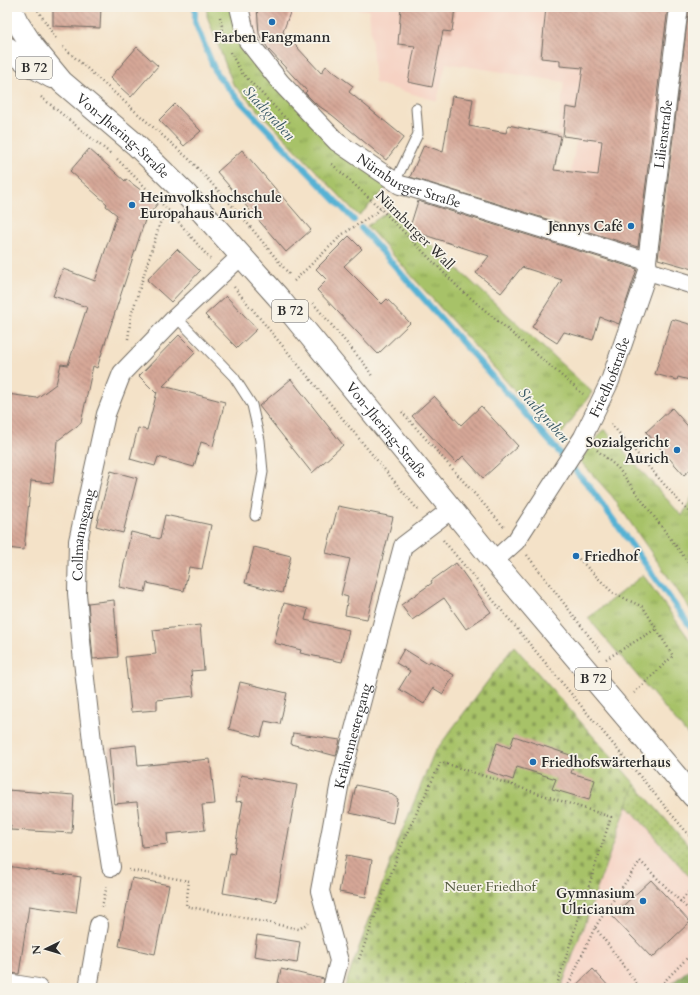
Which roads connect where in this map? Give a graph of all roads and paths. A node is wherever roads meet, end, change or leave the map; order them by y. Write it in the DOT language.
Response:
graph roads {
  1 [pos="10,7"];
  2 [pos="239,7"];
  3 [pos="679,7"];
  4 [pos="220,13"];
  5 [pos="227,44"];
  6 [pos="229,49"];
  7 [pos="7,50"];
  8 [pos="62,82"];
  9 [pos="36,92"];
  10 [pos="416,108"];
  11 [pos="292,125"];
  12 [pos="329,161"];
  13 [pos="395,182"];
  14 [pos="381,208"];
  15 [pos="171,213"];
  16 [pos="242,255"];
  17 [pos="648,266"];
  18 [pos="222,273"];
  19 [pos="693,285"];
  20 [pos="299,287"];
  21 [pos="310,299"];
  22 [pos="176,317"];
  23 [pos="122,373"];
  24 [pos="373,377"];
  25 [pos="397,406"];
  26 [pos="597,409"];
  27 [pos="583,437"];
  28 [pos="453,508"];
  29 [pos="255,516"];
  30 [pos="693,517"];
  31 [pos="431,525"];
  32 [pos="516,541"];
  33 [pos="576,556"];
  34 [pos="494,560"];
  35 [pos="693,569"];
  36 [pos="656,629"];
  37 [pos="634,693"];
  38 [pos="693,796"];
  39 [pos="693,840"];
  40 [pos="111,867"];
  41 [pos="693,887"];
  42 [pos="680,902"];
  43 [pos="326,911"];
  44 [pos="693,914"];
  45 [pos="98,925"];
  46 [pos="595,927"];
  47 [pos="693,952"];
  48 [pos="356,965"];
  49 [pos="465,983"];
  50 [pos="7,984"];
  51 [pos="38,988"];
  52 [pos="88,988"];
  53 [pos="332,988"];
  54 [pos="485,988"];
  55 [pos="556,988"];
  56 [pos="567,988"];
  57 [pos="640,988"];
  58 [pos="658,988"];
  1 -- 8 [label="main road, Von-Jhering-Straße / B 72"];
  2 -- 13 [label="street, Nürnburger Straße"];
  3 -- 17 [label="street, Lilienstraße"];
  4 -- 5 [label="path"];
  6 -- 11 [label="path"];
  7 -- 8 [label="main road, Von-Jhering-Straße / B 72"];
  8 -- 16 [label="main road, Von-Jhering-Straße / B 72"];
  9 -- 15 [label="path"];
  10 -- 13 [label="lane"];
  12 -- 14 [label="path, Nürnburger Wall"];
  13 -- 17 [label="street, Nürnburger Straße"];
  14 -- 20 [label="path"];
  14 -- 26 [label="path, Nürnburger Wall"];
  15 -- 18 [label="path"];
  15 -- 23 [label="path"];
  16 -- 18 [label="street, Collmannsgang"];
  16 -- 28 [label="main road, Von-Jhering-Straße / B 72"];
  17 -- 19 [label="street, Nürnburger Straße"];
  17 -- 26 [label="street, Friedhofstraße"];
  18 -- 22 [label="street, Collmannsgang"];
  18 -- 31 [label="path"];
  21 -- 24 [label="path"];
  22 -- 23 [label="street, Collmannsgang"];
  22 -- 29 [label="lane"];
  23 -- 40 [label="street, Collmannsgang"];
  25 -- 32 [label="path"];
  26 -- 27 [label="street, Friedhofstraße"];
  26 -- 30 [label="path, Nürnburger Wall"];
  27 -- 32 [label="street, Friedhofstraße"];
  27 -- 35 [label="path"];
  28 -- 31 [label="street, Krähennestergang"];
  28 -- 34 [label="main road, Von-Jhering-Straße / B 72"];
  31 -- 39 [label="path"];
  31 -- 43 [label="street, Krähennestergang"];
  32 -- 34 [label="street, Friedhofstraße"];
  32 -- 36 [label="path"];
  33 -- 36 [label="path"];
  34 -- 38 [label="main road, Von-Jhering-Straße / B 72"];
  36 -- 37 [label="path"];
  40 -- 43 [label="path"];
  40 -- 45 [label="path"];
  41 -- 42 [label="path"];
  42 -- 44 [label="path"];
  42 -- 46 [label="path"];
  43 -- 53 [label="street, Krähennestergang"];
  45 -- 52 [label="street"];
  46 -- 56 [label="path"];
  46 -- 57 [label="path"];
  47 -- 58 [label="path"];
  48 -- 55 [label="path"];
  49 -- 54 [label="path"];
  50 -- 51 [label="street"];
}
